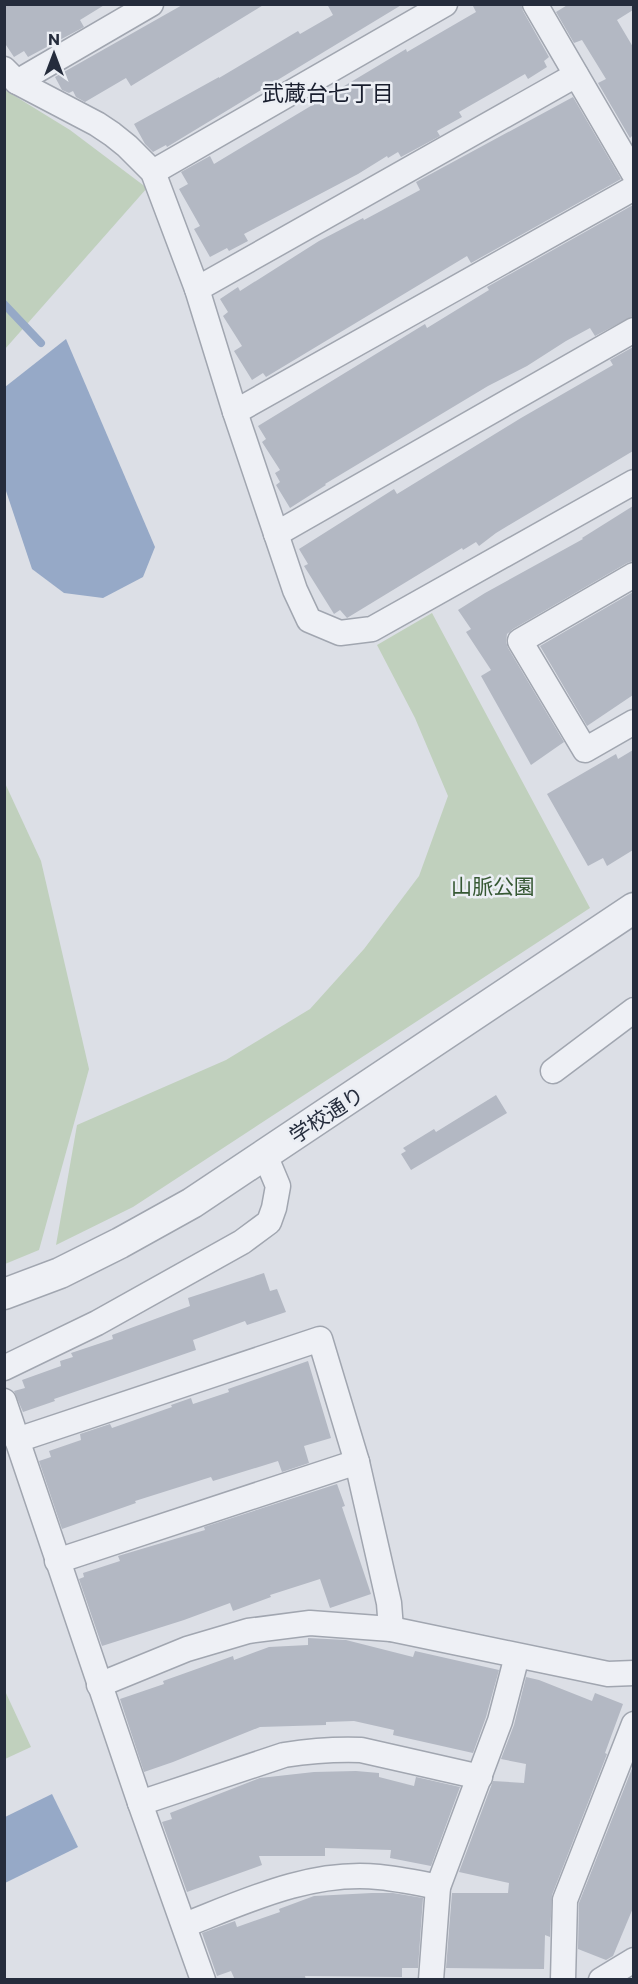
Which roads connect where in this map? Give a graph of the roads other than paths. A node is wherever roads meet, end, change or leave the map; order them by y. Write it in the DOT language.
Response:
graph roads {
  1 [pos="151,4"];
  2 [pos="446,4"];
  3 [pos="535,4"];
  4 [pos="576,75"];
  5 [pos="11,76"];
  6 [pos="153,172"];
  7 [pos="633,174"];
  8 [pos="633,188"];
  9 [pos="197,289"];
  10 [pos="633,330"];
  11 [pos="235,412"];
  12 [pos="633,482"];
  13 [pos="276,534"];
  14 [pos="633,575"];
  15 [pos="633,722"];
  16 [pos="633,908"];
  17 [pos="633,1010"];
  18 [pos="553,1071"];
  19 [pos="264,1155"];
  20 [pos="4,1294"];
  21 [pos="4,1368"];
  22 [pos="4,1401"];
  23 [pos="17,1440"];
  24 [pos="357,1462"];
  25 [pos="57,1561"];
  26 [pos="391,1629"];
  27 [pos="517,1656"];
  28 [pos="633,1676"];
  29 [pos="99,1685"];
  30 [pos="633,1724"];
  31 [pos="480,1777"];
  32 [pos="140,1803"];
  33 [pos="438,1887"];
  34 [pos="185,1925"];
  35 [pos="633,1960"];
  36 [pos="203,1980"];
  37 [pos="431,1980"];
  38 [pos="563,1980"];
  39 [pos="601,1980"];
  1 -- 5 [label="street"];
  2 -- 6 [label="street"];
  3 -- 4 [label="street"];
  4 -- 7 [label="street"];
  4 -- 9 [label="street"];
  5 -- 6 [label="street"];
  6 -- 9 [label="street"];
  8 -- 11 [label="street"];
  9 -- 11 [label="street"];
  10 -- 13 [label="street"];
  11 -- 13 [label="street"];
  12 -- 13 [label="street"];
  14 -- 15 [label="street"];
  16 -- 19 [label="street, 学校通り"];
  17 -- 18 [label="street"];
  19 -- 20 [label="street, 学校通り"];
  19 -- 21 [label="street"];
  22 -- 23 [label="street"];
  23 -- 24 [label="street"];
  23 -- 25 [label="street"];
  24 -- 25 [label="street"];
  24 -- 26 [label="street"];
  25 -- 29 [label="street"];
  26 -- 27 [label="street"];
  26 -- 29 [label="street"];
  27 -- 28 [label="street"];
  27 -- 31 [label="street"];
  29 -- 32 [label="street"];
  30 -- 38 [label="street"];
  31 -- 32 [label="street"];
  31 -- 33 [label="street"];
  32 -- 34 [label="street"];
  33 -- 34 [label="street"];
  33 -- 37 [label="street"];
  34 -- 36 [label="street"];
  35 -- 39 [label="street"];
}
